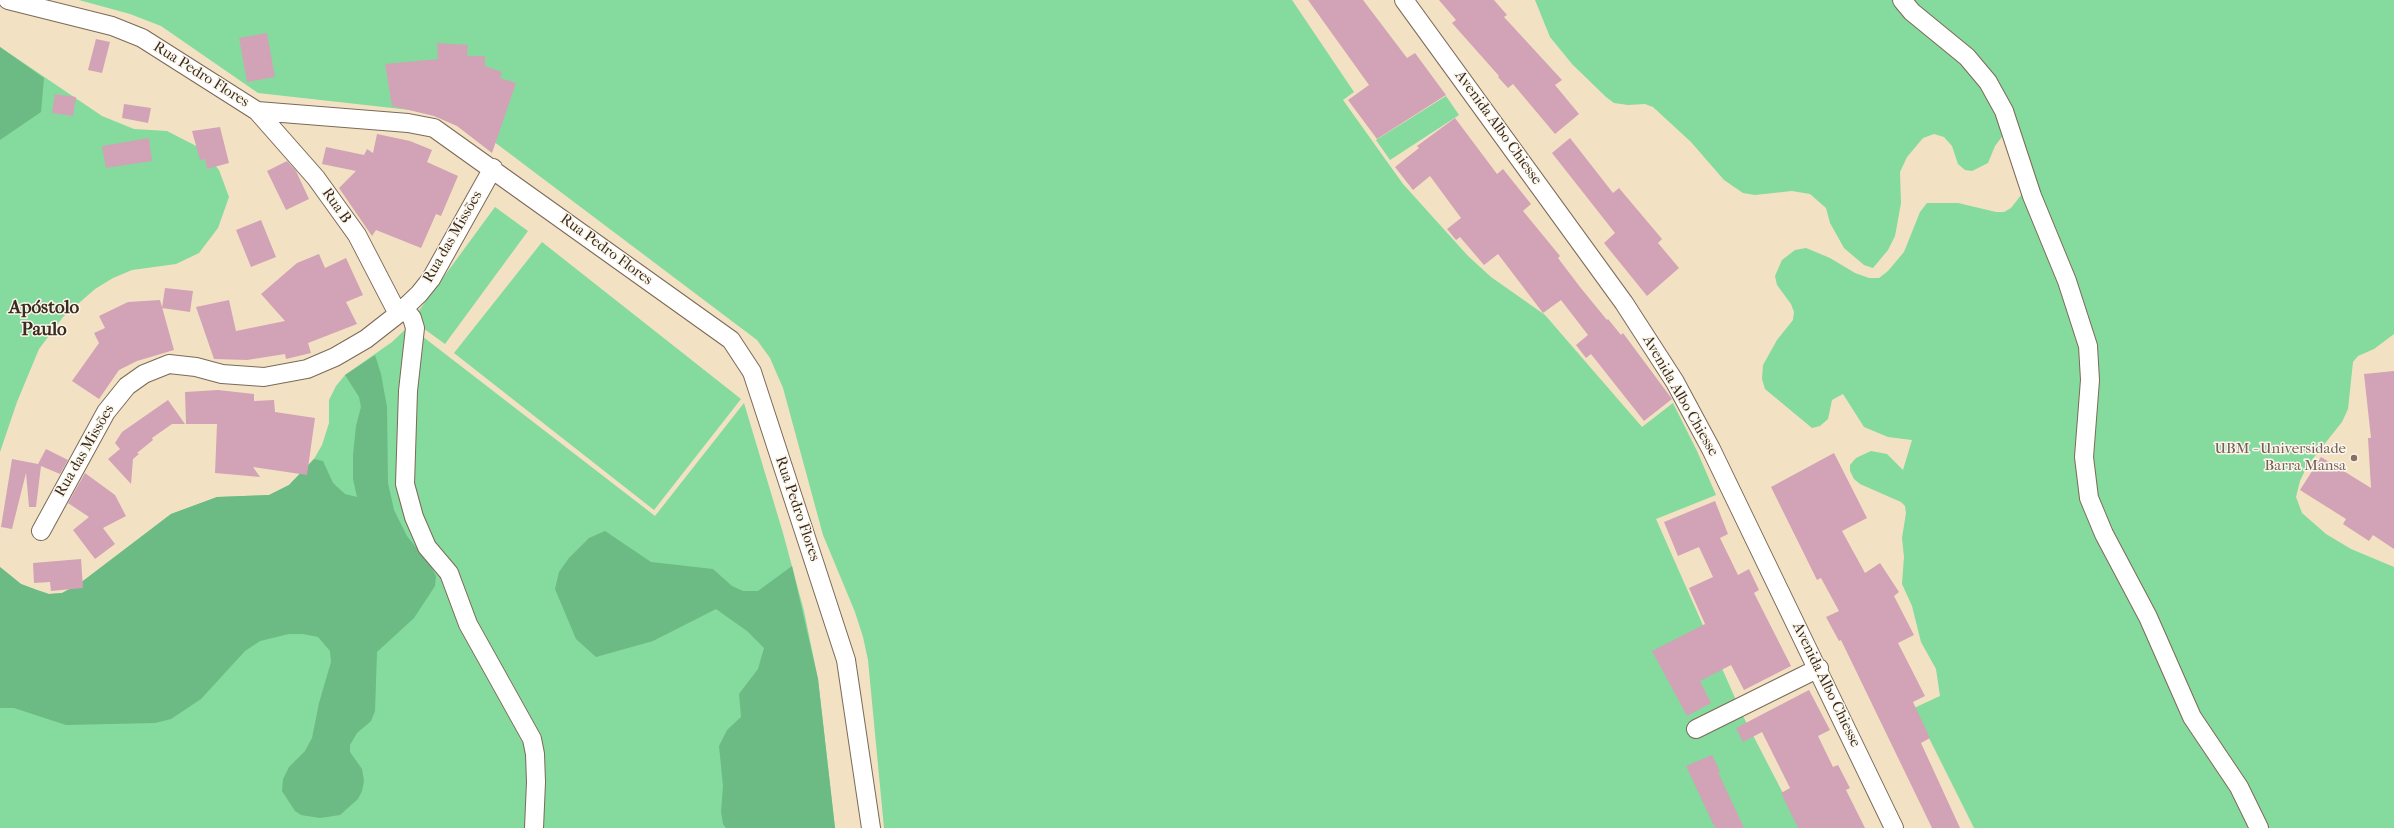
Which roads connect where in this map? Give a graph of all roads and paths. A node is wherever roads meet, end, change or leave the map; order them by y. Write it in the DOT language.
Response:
graph roads {
  1 [pos="8,0"];
  2 [pos="1404,0"];
  3 [pos="1902,0"];
  4 [pos="257,111"];
  5 [pos="493,168"];
  6 [pos="401,311"];
  7 [pos="41,531"];
  8 [pos="1819,668"];
  9 [pos="1696,729"];
  10 [pos="534,828"];
  11 [pos="871,828"];
  12 [pos="1894,828"];
  13 [pos="2259,828"];
  1 -- 4 [label="street, Rua Pedro Flores"];
  2 -- 8 [label="street, Avenida Albo Chiesse"];
  3 -- 13 [label="street"];
  4 -- 5 [label="street, Rua Pedro Flores"];
  4 -- 6 [label="street, Rua B"];
  5 -- 6 [label="street, Rua das Missões"];
  5 -- 11 [label="street, Rua Pedro Flores"];
  6 -- 7 [label="street, Rua das Missões"];
  6 -- 10 [label="street, Rua B"];
  8 -- 9 [label="street"];
  8 -- 12 [label="street, Avenida Albo Chiesse"];
}
